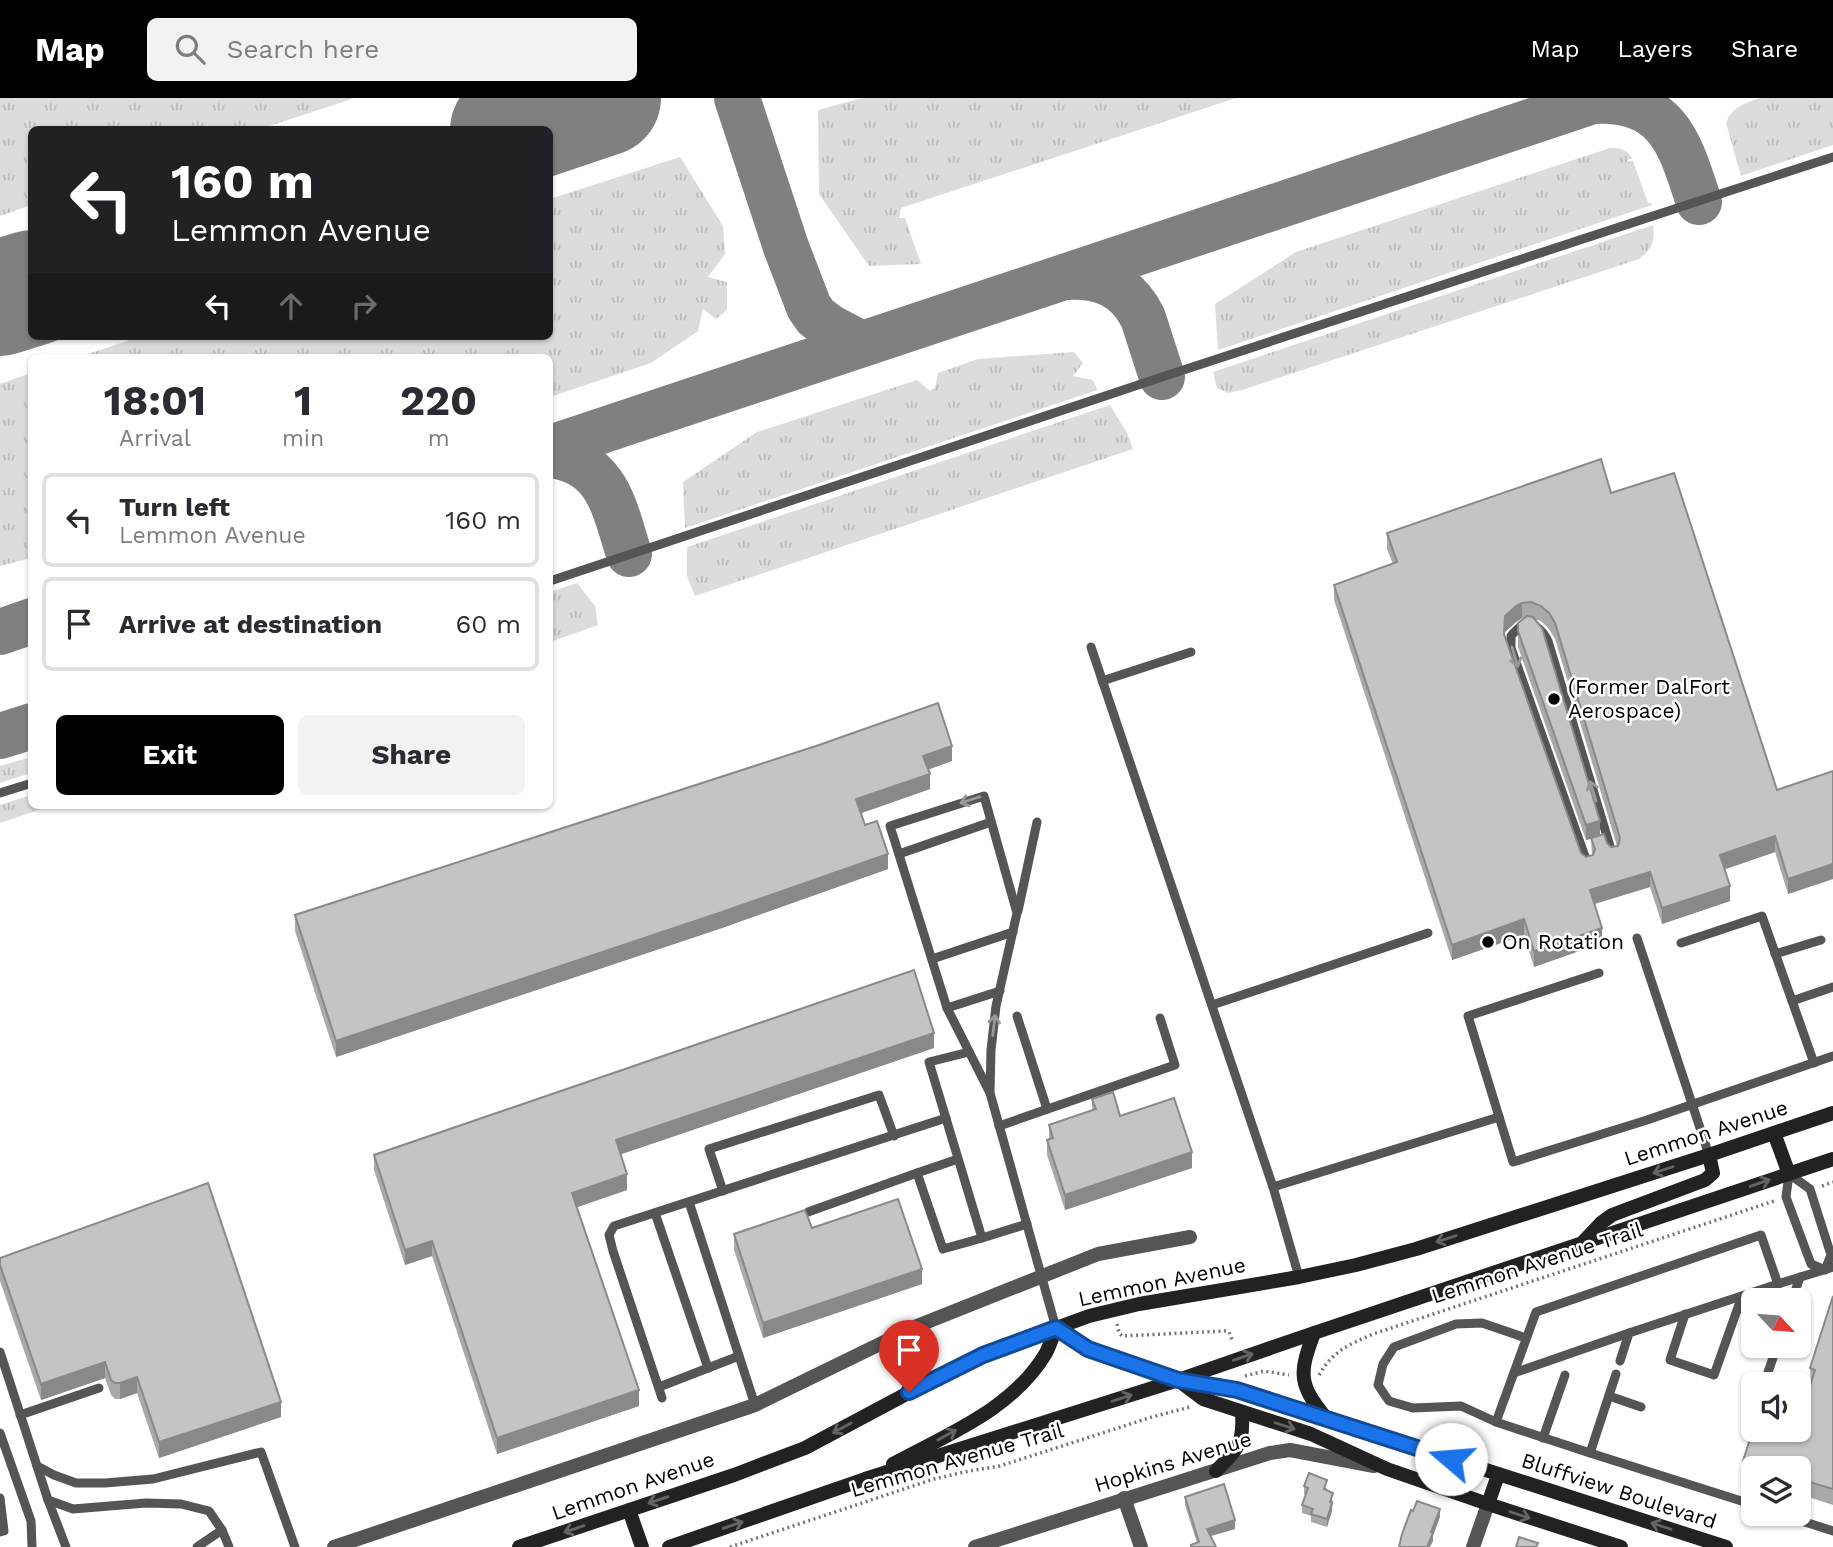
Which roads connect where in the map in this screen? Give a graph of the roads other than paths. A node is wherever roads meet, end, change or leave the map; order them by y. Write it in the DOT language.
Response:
graph roads {
  1 [pos="1833,157"];
  2 [pos="553,580"];
  3 [pos="1091,647"];
  4 [pos="1191,652"];
  5 [pos="1102,681"];
  6 [pos="28,784"];
  7 [pos="0,793"];
  8 [pos="991,822"];
  9 [pos="1037,822"];
  10 [pos="1608,841"];
  11 [pos="1582,849"];
  12 [pos="899,853"];
  13 [pos="1613,856"];
  14 [pos="1588,866"];
  15 [pos="1017,913"];
  16 [pos="1013,932"];
  17 [pos="1428,933"];
  18 [pos="1637,939"];
  19 [pos="1821,940"];
  20 [pos="1681,943"];
  21 [pos="1775,954"];
  22 [pos="932,959"];
  23 [pos="1599,973"];
  24 [pos="1833,987"];
  25 [pos="1000,991"];
  26 [pos="1792,1001"];
  27 [pos="1212,1005"];
  28 [pos="947,1008"];
  29 [pos="1017,1016"];
  30 [pos="1160,1018"];
  31 [pos="969,1052"];
  32 [pos="1833,1056"];
  33 [pos="1814,1063"];
  34 [pos="990,1093"];
  35 [pos="1692,1105"];
  36 [pos="1047,1109"];
  37 [pos="1833,1113"];
  38 [pos="1499,1117"];
  39 [pos="946,1118"];
  40 [pos="999,1126"];
  41 [pos="1774,1133"];
  42 [pos="894,1136"];
  43 [pos="1709,1156"];
  44 [pos="958,1159"];
  45 [pos="1833,1159"];
  46 [pos="918,1173"];
  47 [pos="1789,1174"];
  48 [pos="1273,1187"];
  49 [pos="723,1191"];
  50 [pos="689,1202"];
  51 [pos="808,1212"];
  52 [pos="655,1213"];
  53 [pos="1027,1224"];
  54 [pos="1190,1237"];
  55 [pos="982,1238"];
  56 [pos="1583,1243"];
  57 [pos="1829,1268"];
  58 [pos="1042,1276"];
  59 [pos="1299,1277"];
  60 [pos="1800,1277"];
  61 [pos="1778,1284"];
  62 [pos="1766,1288"];
  63 [pos="1796,1288"];
  64 [pos="1741,1296"];
  65 [pos="1741,1299"];
  66 [pos="1685,1314"];
  67 [pos="1056,1328"];
  68 [pos="1314,1332"];
  69 [pos="1629,1333"];
  70 [pos="1526,1338"];
  71 [pos="0,1352"];
  72 [pos="739,1356"];
  73 [pos="1620,1361"];
  74 [pos="708,1368"];
  75 [pos="1514,1373"];
  76 [pos="1616,1374"];
  77 [pos="1565,1375"];
  78 [pos="1178,1380"];
  79 [pos="659,1387"];
  80 [pos="99,1388"];
  81 [pos="1609,1396"];
  82 [pos="662,1398"];
  83 [pos="755,1405"];
  84 [pos="1641,1407"];
  85 [pos="1242,1412"];
  86 [pos="20,1415"];
  87 [pos="1327,1419"];
  88 [pos="1496,1422"];
  89 [pos="0,1433"];
  90 [pos="1544,1438"];
  91 [pos="1590,1453"];
  92 [pos="37,1466"];
  93 [pos="1387,1469"];
  94 [pos="1216,1471"];
  95 [pos="1498,1475"];
  96 [pos="865,1479"];
  97 [pos="0,1498"];
  98 [pos="1124,1498"];
  99 [pos="48,1500"];
  100 [pos="1741,1501"];
  101 [pos="1488,1504"];
  102 [pos="629,1510"];
  103 [pos="1811,1524"];
  104 [pos="222,1530"];
  105 [pos="1833,1531"];
  106 [pos="0,1532"];
  107 [pos="994,1544"];
  108 [pos="32,1547"];
  109 [pos="66,1547"];
  110 [pos="197,1547"];
  111 [pos="229,1547"];
  112 [pos="295,1547"];
  113 [pos="334,1547"];
  114 [pos="519,1547"];
  115 [pos="642,1547"];
  116 [pos="669,1547"];
  117 [pos="975,1547"];
  118 [pos="1141,1547"];
  119 [pos="1473,1547"];
  120 [pos="1621,1547"];
  121 [pos="1726,1547"];
  1 -- 2 [label="lane"];
  3 -- 5 [label="lane"];
  4 -- 5 [label="lane"];
  5 -- 27 [label="lane"];
  6 -- 7 [label="lane"];
  8 -- 12 [label="lane"];
  8 -- 12 [label="lane, one-way"];
  8 -- 15 [label="lane"];
  9 -- 15 [label="lane"];
  10 -- 11 [label="lane"];
  10 -- 11 [label="lane, one-way"];
  10 -- 13 [label="lane"];
  11 -- 14 [label="lane"];
  12 -- 22 [label="lane"];
  15 -- 16 [label="lane"];
  16 -- 22 [label="lane"];
  16 -- 25 [label="lane"];
  17 -- 27 [label="lane"];
  18 -- 35 [label="lane"];
  19 -- 21 [label="lane"];
  20 -- 21 [label="lane"];
  21 -- 26 [label="lane"];
  22 -- 28 [label="lane"];
  23 -- 38 [label="lane"];
  24 -- 26 [label="lane"];
  25 -- 28 [label="lane"];
  34 -- 25 [label="lane, one-way"];
  26 -- 33 [label="lane"];
  27 -- 48 [label="lane"];
  28 -- 31 [label="lane"];
  29 -- 36 [label="lane"];
  30 -- 36 [label="lane"];
  31 -- 34 [label="lane"];
  31 -- 39 [label="lane"];
  32 -- 33 [label="lane"];
  33 -- 35 [label="lane"];
  34 -- 40 [label="lane"];
  35 -- 38 [label="lane"];
  35 -- 43 [label="lane"];
  36 -- 40 [label="lane"];
  37 -- 41 [label="main road, Lemmon Avenue"];
  38 -- 48 [label="lane"];
  39 -- 42 [label="lane"];
  39 -- 44 [label="lane"];
  40 -- 53 [label="lane"];
  41 -- 43 [label="main road, Lemmon Avenue"];
  41 -- 47 [label="main road"];
  42 -- 49 [label="lane"];
  42 -- 49 [label="lane"];
  43 -- 56 [label="main road"];
  43 -- 59 [label="main road, Lemmon Avenue, one-way"];
  44 -- 46 [label="lane"];
  44 -- 55 [label="lane"];
  45 -- 47 [label="main road"];
  46 -- 51 [label="lane"];
  46 -- 55 [label="lane"];
  56 -- 47 [label="main road, one-way"];
  47 -- 57 [label="lane"];
  47 -- 57 [label="lane"];
  48 -- 59 [label="lane"];
  49 -- 50 [label="lane"];
  50 -- 52 [label="lane"];
  50 -- 72 [label="lane"];
  52 -- 74 [label="lane"];
  52 -- 79 [label="lane"];
  53 -- 55 [label="lane"];
  53 -- 58 [label="lane"];
  54 -- 58 [label="street, Lemmon Avenue"];
  56 -- 68 [label="main road"];
  57 -- 60 [label="lane"];
  58 -- 67 [label="lane"];
  58 -- 83 [label="street, Lemmon Avenue"];
  59 -- 67 [label="main road, Lemmon Avenue"];
  60 -- 61 [label="lane"];
  60 -- 63 [label="lane"];
  61 -- 62 [label="lane"];
  61 -- 70 [label="lane"];
  64 -- 66 [label="lane"];
  65 -- 66 [label="lane"];
  66 -- 69 [label="lane"];
  67 -- 78 [label="main road, Bluffview Boulevard"];
  96 -- 67 [label="main road, one-way"];
  67 -- 102 [label="main road, Lemmon Avenue, one-way"];
  78 -- 68 [label="main road, one-way"];
  68 -- 87 [label="main road"];
  69 -- 73 [label="lane"];
  69 -- 75 [label="lane"];
  70 -- 75 [label="lane"];
  70 -- 88 [label="lane"];
  71 -- 86 [label="lane"];
  72 -- 74 [label="lane"];
  72 -- 83 [label="lane"];
  74 -- 79 [label="lane"];
  75 -- 88 [label="lane"];
  76 -- 81 [label="lane"];
  77 -- 90 [label="lane"];
  78 -- 85 [label="main road, Bluffview Boulevard"];
  78 -- 87 [label="main road, Bluffview Boulevard"];
  96 -- 78 [label="main road, one-way"];
  79 -- 82 [label="lane"];
  80 -- 86 [label="lane"];
  81 -- 84 [label="lane"];
  81 -- 91 [label="lane"];
  83 -- 113 [label="street, Lemmon Avenue"];
  85 -- 93 [label="main road, Bluffview Boulevard, one-way"];
  85 -- 94 [label="main road"];
  86 -- 92 [label="lane"];
  87 -- 95 [label="main road, Bluffview Boulevard"];
  88 -- 90 [label="lane"];
  89 -- 108 [label="lane"];
  90 -- 91 [label="lane"];
  91 -- 100 [label="lane"];
  92 -- 99 [label="lane"];
  92 -- 112 [label="lane"];
  93 -- 94 [label="street, Hopkins Avenue"];
  93 -- 101 [label="main road, Bluffview Boulevard"];
  94 -- 98 [label="street, Hopkins Avenue"];
  95 -- 101 [label="main road"];
  121 -- 95 [label="main road, Bluffview Boulevard, one-way"];
  116 -- 96 [label="main road, one-way"];
  97 -- 106 [label="lane"];
  98 -- 107 [label="street, Hopkins Avenue"];
  98 -- 118 [label="street"];
  99 -- 104 [label="lane"];
  99 -- 109 [label="lane"];
  101 -- 119 [label="street"];
  101 -- 120 [label="main road, Bluffview Boulevard, one-way"];
  102 -- 114 [label="main road, Lemmon Avenue, one-way"];
  102 -- 115 [label="main road"];
  103 -- 105 [label="lane"];
  104 -- 110 [label="lane"];
  104 -- 111 [label="lane"];
  107 -- 117 [label="street, Hopkins Avenue"];
}
